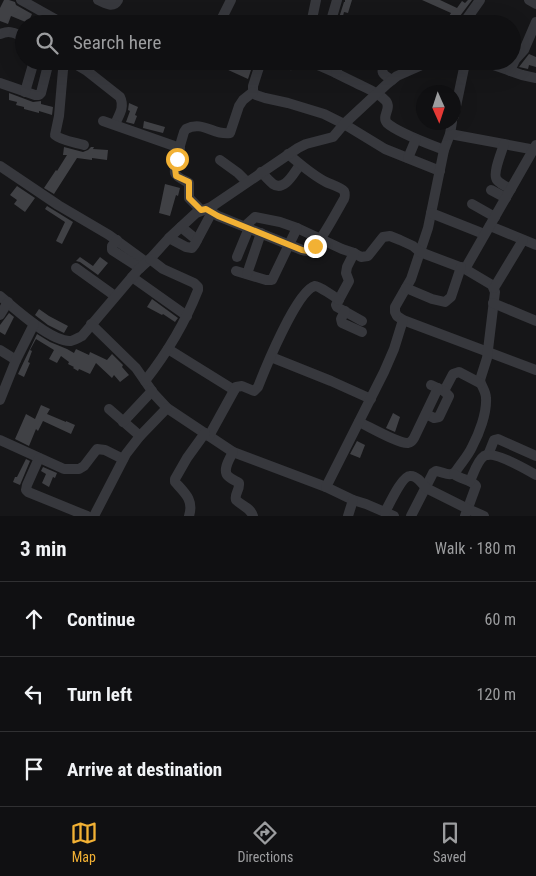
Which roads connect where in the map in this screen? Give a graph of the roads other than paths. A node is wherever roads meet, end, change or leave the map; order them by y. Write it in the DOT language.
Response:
graph roads {
  1 [pos="21,0"];
  2 [pos="98,0"];
  3 [pos="118,0"];
  4 [pos="231,0"];
  5 [pos="316,0"];
  6 [pos="337,0"];
  7 [pos="480,0"];
  8 [pos="529,0"];
  9 [pos="536,4"];
  10 [pos="48,15"];
  11 [pos="224,15"];
  12 [pos="313,15"];
  13 [pos="333,15"];
  14 [pos="469,15"];
  15 [pos="536,22"];
  16 [pos="0,34"];
  17 [pos="15,34"];
  18 [pos="521,53"];
  19 [pos="31,70"];
  20 [pos="47,70"];
  21 [pos="63,70"];
  22 [pos="87,70"];
  23 [pos="258,70"];
  24 [pos="331,70"];
  25 [pos="337,70"];
  26 [pos="382,70"];
  27 [pos="411,70"];
  28 [pos="464,70"];
  29 [pos="510,71"];
  30 [pos="336,73"];
  31 [pos="536,78"];
  32 [pos="392,80"];
  33 [pos="0,83"];
  34 [pos="460,85"];
  35 [pos="25,92"];
  36 [pos="253,92"];
  37 [pos="377,94"];
  38 [pos="103,121"];
  39 [pos="115,124"];
  40 [pos="344,124"];
  41 [pos="451,130"];
  42 [pos="450,134"];
  43 [pos="416,138"];
  44 [pos="504,144"];
  45 [pos="84,145"];
  46 [pos="180,148"];
  47 [pos="535,148"];
  48 [pos="444,150"];
  49 [pos="288,154"];
  50 [pos="408,158"];
  51 [pos="220,160"];
  52 [pos="300,165"];
  53 [pos="0,166"];
  54 [pos="440,170"];
  55 [pos="261,172"];
  56 [pos="247,182"];
  57 [pos="491,190"];
  58 [pos="508,194"];
  59 [pos="472,204"];
  60 [pos="206,211"];
  61 [pos="431,214"];
  62 [pos="495,217"];
  63 [pos="275,221"];
  64 [pos="181,227"];
  65 [pos="247,227"];
  66 [pos="297,228"];
  67 [pos="487,230"];
  68 [pos="264,235"];
  69 [pos="169,238"];
  70 [pos="197,240"];
  71 [pos="320,240"];
  72 [pos="523,240"];
  73 [pos="288,245"];
  74 [pos="536,245"];
  75 [pos="420,252"];
  76 [pos="354,253"];
  77 [pos="237,257"];
  78 [pos="145,263"];
  79 [pos="76,268"];
  80 [pos="463,268"];
  81 [pos="236,271"];
  82 [pos="247,274"];
  83 [pos="132,277"];
  84 [pos="406,288"];
  85 [pos="494,288"];
  86 [pos="115,296"];
  87 [pos="4,299"];
  88 [pos="339,300"];
  89 [pos="493,303"];
  90 [pos="344,311"];
  91 [pos="0,316"];
  92 [pos="187,316"];
  93 [pos="404,320"];
  94 [pos="362,321"];
  95 [pos="536,321"];
  96 [pos="34,324"];
  97 [pos="92,324"];
  98 [pos="362,332"];
  99 [pos="168,349"];
  100 [pos="0,350"];
  101 [pos="488,353"];
  102 [pos="270,358"];
  103 [pos="16,360"];
  104 [pos="536,370"];
  105 [pos="145,381"];
  106 [pos="480,383"];
  107 [pos="438,388"];
  108 [pos="234,390"];
  109 [pos="152,391"];
  110 [pos="371,399"];
  111 [pos="0,400"];
  112 [pos="167,408"];
  113 [pos="109,409"];
  114 [pos="426,414"];
  115 [pos="123,422"];
  116 [pos="359,422"];
  117 [pos="207,435"];
  118 [pos="140,436"];
  119 [pos="0,440"];
  120 [pos="523,449"];
  121 [pos="233,452"];
  122 [pos="488,455"];
  123 [pos="536,456"];
  124 [pos="39,458"];
  125 [pos="123,459"];
  126 [pos="515,464"];
  127 [pos="454,474"];
  128 [pos="536,475"];
  129 [pos="470,481"];
  130 [pos="326,487"];
  131 [pos="426,488"];
  132 [pos="354,500"];
  133 [pos="467,513"];
  134 [pos="390,514"];
  135 [pos="87,516"];
  136 [pos="94,516"];
  137 [pos="189,516"];
  138 [pos="253,516"];
  139 [pos="348,516"];
  140 [pos="411,516"];
  141 [pos="484,516"];
  1 -- 10 [label="street"];
  2 -- 3 [label="street"];
  4 -- 11 [label="street"];
  5 -- 12 [label="street"];
  6 -- 13 [label="street"];
  7 -- 14 [label="street"];
  8 -- 9 [label="street"];
  15 -- 18 [label="street"];
  16 -- 17 [label="street"];
  19 -- 35 [label="street"];
  20 -- 35 [label="street"];
  21 -- 45 [label="street"];
  22 -- 39 [label="street"];
  23 -- 36 [label="street"];
  24 -- 30 [label="street"];
  25 -- 30 [label="street"];
  26 -- 32 [label="street"];
  27 -- 32 [label="street"];
  28 -- 34 [label="street"];
  29 -- 31 [label="street"];
  30 -- 37 [label="street"];
  32 -- 37 [label="street"];
  33 -- 35 [label="street"];
  36 -- 40 [label="street"];
  36 -- 46 [label="street"];
  37 -- 40 [label="street"];
  37 -- 43 [label="street"];
  38 -- 39 [label="street"];
  39 -- 46 [label="street"];
  40 -- 49 [label="street"];
  40 -- 50 [label="street"];
  41 -- 42 [label="street"];
  42 -- 44 [label="street"];
  42 -- 48 [label="street"];
  43 -- 48 [label="street"];
  43 -- 50 [label="street"];
  44 -- 47 [label="street"];
  44 -- 58 [label="street"];
  46 -- 60 [label="street"];
  47 -- 58 [label="street"];
  48 -- 54 [label="street"];
  49 -- 52 [label="street"];
  49 -- 55 [label="street"];
  50 -- 54 [label="street"];
  51 -- 56 [label="street"];
  52 -- 55 [label="street"];
  52 -- 71 [label="street"];
  53 -- 78 [label="street"];
  54 -- 61 [label="street"];
  55 -- 56 [label="street"];
  56 -- 60 [label="street"];
  57 -- 58 [label="street"];
  58 -- 62 [label="street"];
  59 -- 62 [label="street"];
  60 -- 64 [label="street"];
  60 -- 65 [label="street"];
  60 -- 70 [label="street"];
  61 -- 67 [label="street"];
  61 -- 75 [label="street"];
  62 -- 67 [label="street"];
  63 -- 65 [label="street"];
  63 -- 66 [label="street"];
  63 -- 68 [label="street"];
  64 -- 69 [label="street"];
  64 -- 70 [label="street"];
  65 -- 68 [label="street"];
  65 -- 77 [label="street"];
  66 -- 71 [label="street"];
  66 -- 73 [label="street"];
  67 -- 72 [label="street"];
  67 -- 80 [label="street"];
  68 -- 73 [label="street"];
  68 -- 82 [label="street"];
  69 -- 70 [label="street"];
  69 -- 78 [label="street"];
  71 -- 73 [label="street"];
  71 -- 76 [label="street"];
  72 -- 74 [label="street"];
  72 -- 85 [label="street"];
  73 -- 82 [label="street"];
  75 -- 76 [label="street"];
  75 -- 80 [label="street"];
  75 -- 84 [label="street"];
  76 -- 88 [label="street"];
  78 -- 83 [label="street"];
  78 -- 92 [label="street"];
  79 -- 86 [label="street"];
  80 -- 84 [label="street"];
  80 -- 85 [label="street"];
  81 -- 82 [label="street"];
  83 -- 86 [label="street"];
  83 -- 92 [label="street"];
  84 -- 93 [label="street"];
  85 -- 89 [label="street"];
  86 -- 97 [label="street"];
  87 -- 91 [label="street"];
  87 -- 96 [label="street"];
  88 -- 90 [label="street"];
  88 -- 102 [label="street"];
  89 -- 95 [label="street"];
  89 -- 101 [label="street"];
  90 -- 94 [label="street"];
  90 -- 98 [label="street"];
  92 -- 99 [label="street"];
  93 -- 101 [label="street"];
  93 -- 110 [label="street"];
  96 -- 97 [label="street"];
  96 -- 103 [label="street"];
  97 -- 105 [label="street"];
  99 -- 105 [label="street"];
  99 -- 108 [label="street"];
  100 -- 103 [label="street"];
  101 -- 104 [label="street"];
  101 -- 106 [label="street"];
  102 -- 108 [label="street"];
  102 -- 110 [label="street"];
  103 -- 111 [label="street"];
  105 -- 109 [label="street"];
  106 -- 107 [label="street"];
  106 -- 127 [label="street"];
  107 -- 114 [label="street"];
  107 -- 114 [label="street"];
  108 -- 117 [label="street"];
  109 -- 112 [label="street"];
  109 -- 115 [label="street"];
  110 -- 116 [label="street"];
  112 -- 117 [label="street"];
  112 -- 118 [label="street"];
  113 -- 115 [label="street"];
  114 -- 116 [label="street"];
  115 -- 118 [label="street"];
  116 -- 130 [label="street"];
  117 -- 121 [label="street"];
  117 -- 137 [label="street"];
  118 -- 125 [label="street"];
  119 -- 124 [label="street"];
  120 -- 122 [label="street"];
  120 -- 123 [label="street"];
  120 -- 126 [label="street"];
  121 -- 130 [label="street"];
  121 -- 138 [label="street"];
  122 -- 126 [label="street"];
  122 -- 129 [label="street"];
  124 -- 125 [label="street"];
  124 -- 135 [label="street"];
  125 -- 136 [label="street"];
  126 -- 128 [label="street"];
  127 -- 129 [label="street"];
  127 -- 131 [label="street"];
  129 -- 133 [label="street"];
  130 -- 132 [label="street"];
  131 -- 133 [label="street"];
  131 -- 134 [label="street"];
  131 -- 140 [label="street"];
  132 -- 134 [label="street"];
  132 -- 139 [label="street"];
  133 -- 141 [label="street"];
}
